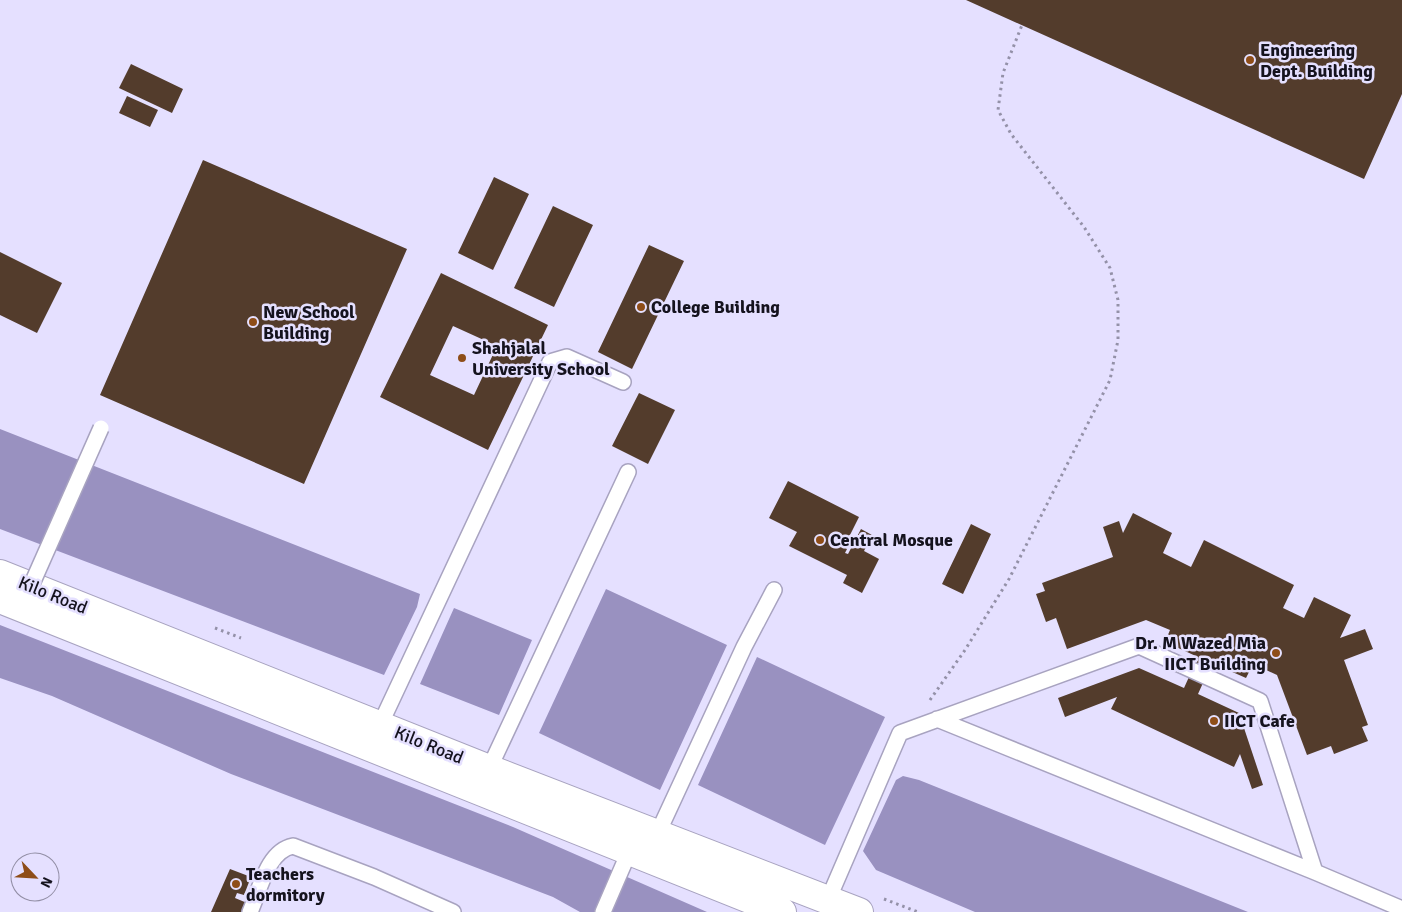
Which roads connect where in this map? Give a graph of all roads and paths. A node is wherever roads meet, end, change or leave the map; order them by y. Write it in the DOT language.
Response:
graph roads {
  1 [pos="1022,25"];
  2 [pos="623,382"];
  3 [pos="101,428"];
  4 [pos="628,472"];
  5 [pos="0,574"];
  6 [pos="32,586"];
  7 [pos="774,590"];
  8 [pos="0,599"];
  9 [pos="937,720"];
  10 [pos="380,725"];
  11 [pos="910,729"];
  12 [pos="489,769"];
  13 [pos="642,839"];
  14 [pos="1315,872"];
  15 [pos="828,900"];
  16 [pos="867,904"];
  17 [pos="1402,909"];
  18 [pos="250,912"];
  19 [pos="453,912"];
  20 [pos="603,912"];
  21 [pos="782,912"];
  22 [pos="918,912"];
  1 -- 11 [label="path"];
  2 -- 10 [label="lane"];
  3 -- 6 [label="lane, bridge"];
  4 -- 12 [label="lane"];
  5 -- 6 [label="street, Kilo Road"];
  6 -- 10 [label="street, Kilo Road"];
  7 -- 13 [label="lane"];
  8 -- 13 [label="street, Kilo Road"];
  9 -- 11 [label="lane"];
  9 -- 14 [label="lane"];
  9 -- 14 [label="lane"];
  10 -- 12 [label="street, Kilo Road"];
  11 -- 15 [label="lane"];
  12 -- 13 [label="street, Kilo Road"];
  13 -- 15 [label="street, Kilo Road"];
  13 -- 20 [label="lane"];
  13 -- 21 [label="street, Kilo Road"];
  14 -- 17 [label="lane"];
  15 -- 16 [label="street, Kilo Road"];
  16 -- 22 [label="path"];
  18 -- 19 [label="lane"];
}
